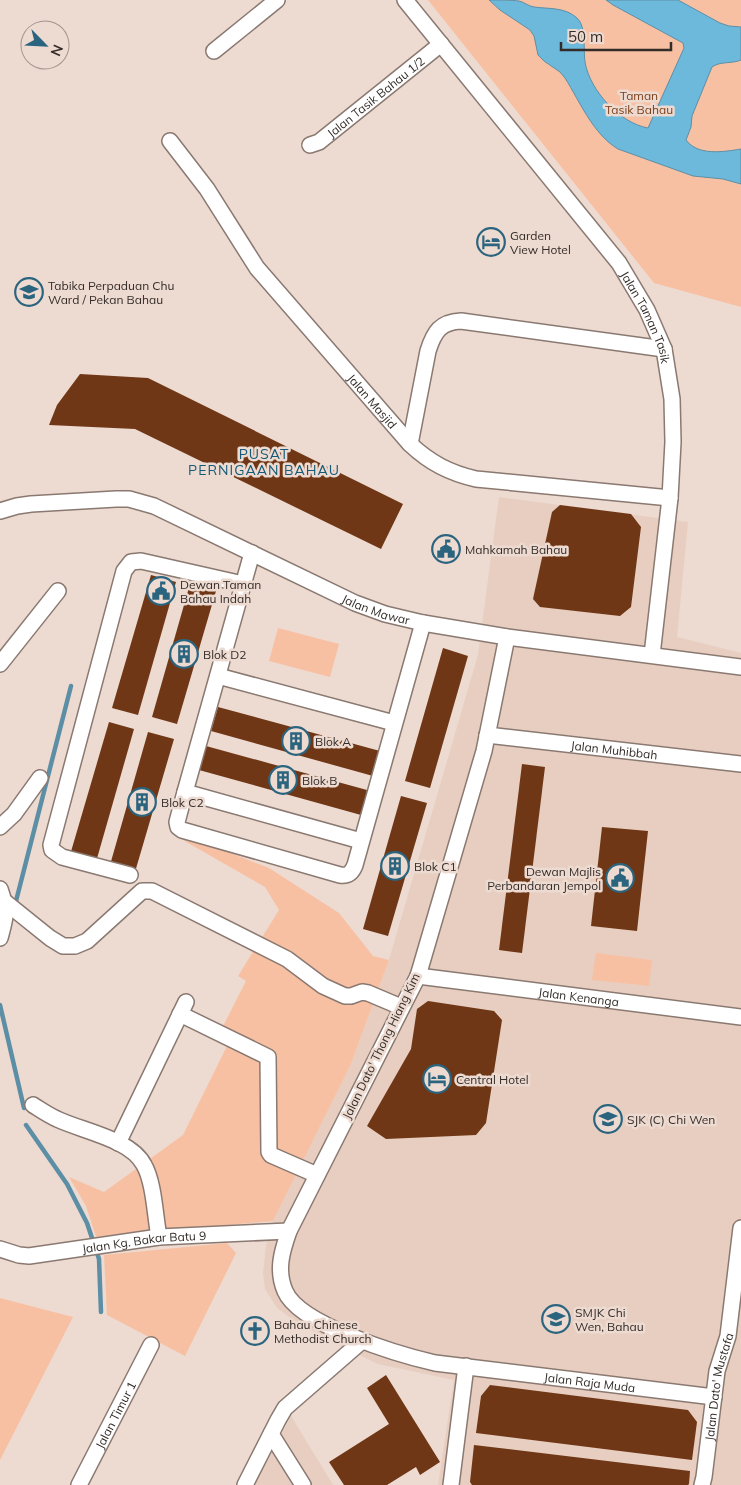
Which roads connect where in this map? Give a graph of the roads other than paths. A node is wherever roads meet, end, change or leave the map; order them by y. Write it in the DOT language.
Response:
graph roads {
  1 [pos="277,0"];
  2 [pos="406,0"];
  3 [pos="441,44"];
  4 [pos="214,51"];
  5 [pos="170,141"];
  6 [pos="310,145"];
  7 [pos="664,350"];
  8 [pos="410,444"];
  9 [pos="670,498"];
  10 [pos="0,511"];
  11 [pos="252,553"];
  12 [pos="243,584"];
  13 [pos="58,591"];
  14 [pos="423,623"];
  15 [pos="508,636"];
  16 [pos="652,655"];
  17 [pos="0,664"];
  18 [pos="741,667"];
  19 [pos="218,676"];
  20 [pos="394,723"];
  21 [pos="487,734"];
  22 [pos="741,764"];
  23 [pos="40,778"];
  24 [pos="185,792"];
  25 [pos="0,827"];
  26 [pos="361,841"];
  27 [pos="130,875"];
  28 [pos="8,902"];
  29 [pos="0,938"];
  30 [pos="418,976"];
  31 [pos="402,1008"];
  32 [pos="741,1017"];
  33 [pos="33,1105"];
  34 [pos="118,1143"];
  35 [pos="317,1175"];
  36 [pos="289,1231"];
  37 [pos="740,1236"];
  38 [pos="159,1237"];
  39 [pos="0,1249"];
  40 [pos="280,1264"];
  41 [pos="362,1341"];
  42 [pos="151,1345"];
  43 [pos="466,1366"];
  44 [pos="714,1397"];
  45 [pos="270,1434"];
  46 [pos="79,1485"];
  47 [pos="245,1485"];
  48 [pos="303,1485"];
  49 [pos="451,1485"];
  50 [pos="702,1485"];
  1 -- 4 [label="street"];
  2 -- 3 [label="street, Jalan Taman Tasik"];
  3 -- 6 [label="street, Jalan Tasik Bahau 1/2"];
  3 -- 7 [label="street, Jalan Taman Tasik"];
  5 -- 8 [label="street, Jalan Masjid"];
  7 -- 8 [label="street"];
  7 -- 9 [label="street, Jalan Taman Tasik"];
  8 -- 9 [label="street, Jalan Masjid"];
  9 -- 16 [label="street, Jalan Taman Tasik"];
  10 -- 11 [label="street, Jalan Mawar"];
  11 -- 12 [label="street"];
  11 -- 14 [label="street, Jalan Mawar"];
  12 -- 19 [label="street"];
  12 -- 27 [label="street"];
  13 -- 17 [label="street"];
  14 -- 15 [label="street, Jalan Mawar"];
  14 -- 20 [label="street"];
  15 -- 16 [label="street, Jalan Mawar"];
  15 -- 21 [label="street, Jalan Dato' Thong Hiang Kim"];
  16 -- 18 [label="street, Jalan Mawar"];
  19 -- 20 [label="street"];
  19 -- 24 [label="street"];
  20 -- 26 [label="street"];
  21 -- 22 [label="street, Jalan Muhibbah"];
  21 -- 30 [label="street, Jalan Dato' Thong Hiang Kim"];
  23 -- 25 [label="street"];
  24 -- 26 [label="street"];
  24 -- 26 [label="street"];
  28 -- 29 [label="street"];
  28 -- 31 [label="street"];
  30 -- 31 [label="street, Jalan Dato' Thong Hiang Kim"];
  30 -- 32 [label="street, Jalan Kenanga"];
  31 -- 35 [label="street, Jalan Dato' Thong Hiang Kim"];
  33 -- 34 [label="street"];
  34 -- 35 [label="street"];
  34 -- 38 [label="street"];
  35 -- 36 [label="street, Jalan Dato' Thong Hiang Kim"];
  36 -- 38 [label="street, Jalan Kg. Bakar Batu 9"];
  36 -- 40 [label="street, Jalan Dato' Thong Hiang Kim"];
  37 -- 44 [label="street, Jalan Dato' Mustafa"];
  38 -- 39 [label="street, Jalan Kg. Bakar Batu 9"];
  40 -- 41 [label="street, Jalan Raja Muda"];
  41 -- 43 [label="street, Jalan Raja Muda"];
  41 -- 45 [label="street"];
  42 -- 46 [label="street, Jalan Timur 1"];
  43 -- 44 [label="street, Jalan Raja Muda"];
  43 -- 49 [label="street"];
  44 -- 50 [label="street, Jalan Dato' Mustafa"];
  45 -- 47 [label="street"];
  45 -- 48 [label="street"];
}
